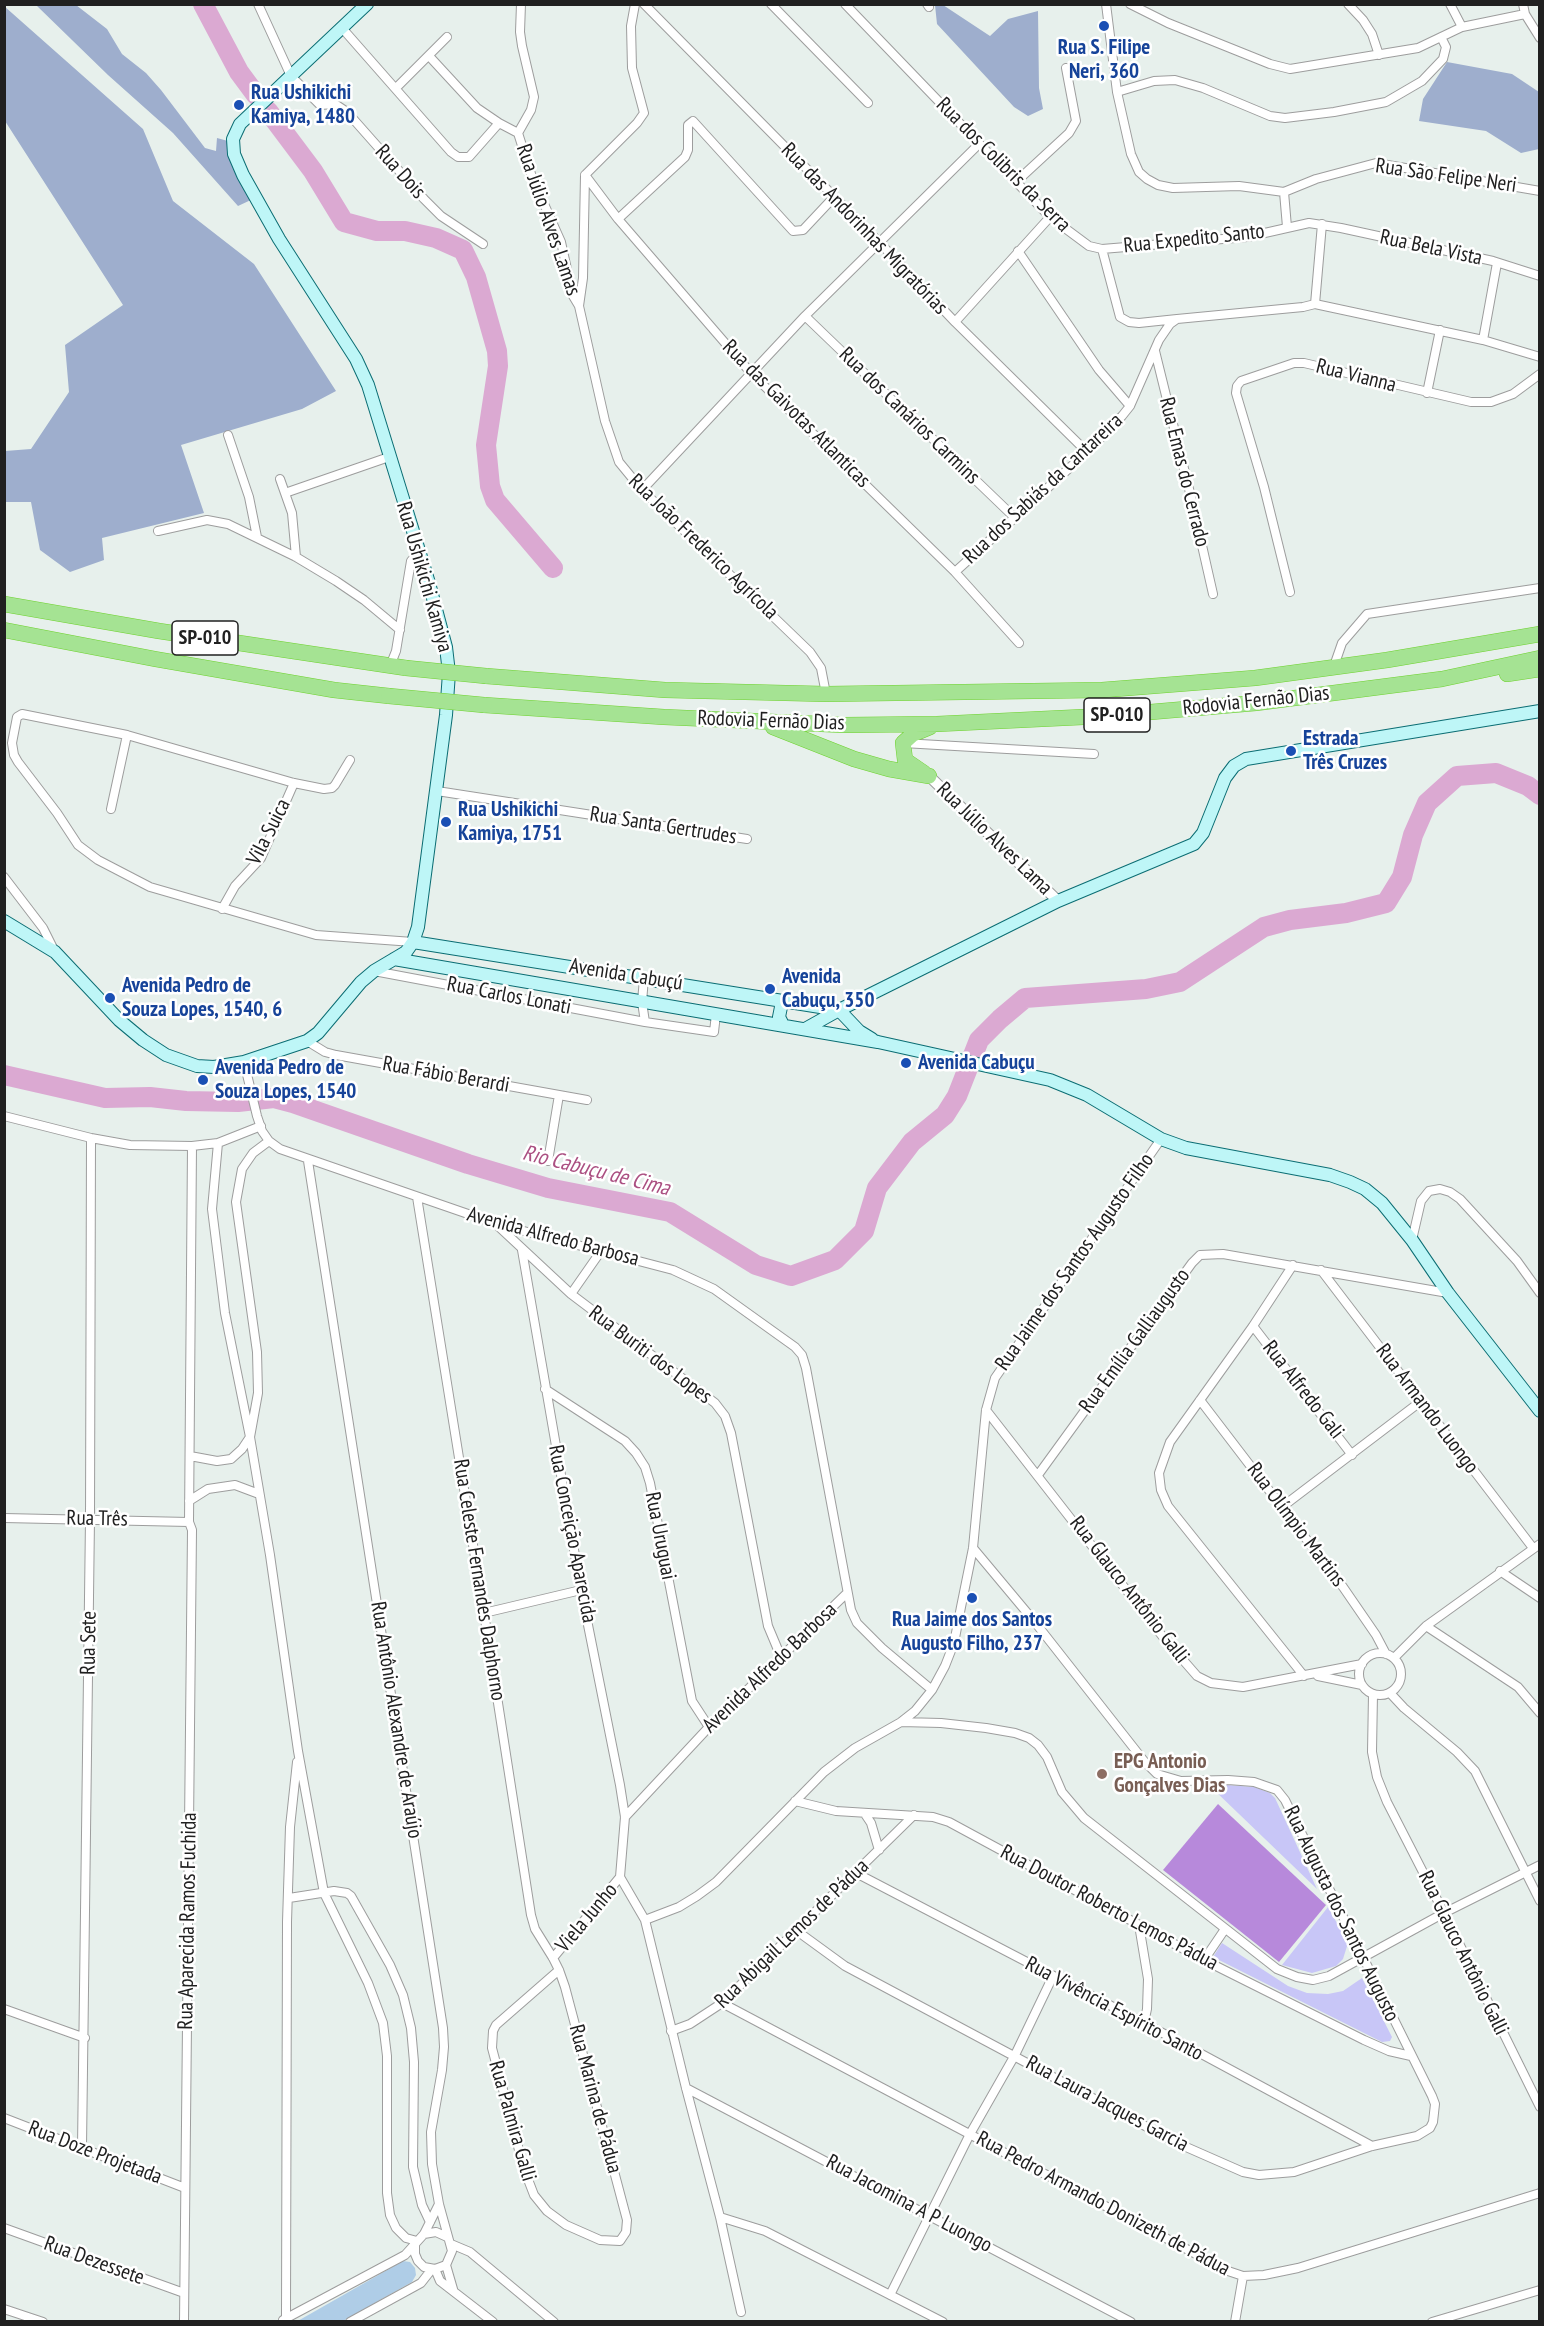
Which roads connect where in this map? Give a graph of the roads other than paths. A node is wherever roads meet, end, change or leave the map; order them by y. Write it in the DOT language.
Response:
graph roads {
  1 [pos="258,4"];
  2 [pos="367,4"];
  3 [pos="521,4"];
  4 [pos="634,4"];
  5 [pos="644,4"];
  6 [pos="771,4"];
  7 [pos="845,4"];
  8 [pos="1106,4"];
  9 [pos="1130,4"];
  10 [pos="1348,4"];
  11 [pos="1450,4"];
  12 [pos="1524,9"];
  13 [pos="1536,24"];
  14 [pos="1462,27"];
  15 [pos="342,28"];
  16 [pos="447,37"];
  17 [pos="1441,37"];
  18 [pos="1539,38"];
  19 [pos="1378,55"];
  20 [pos="429,56"];
  21 [pos="1066,68"];
  22 [pos="291,76"];
  23 [pos="396,88"];
  24 [pos="1117,92"];
  25 [pos="868,103"];
  26 [pos="499,123"];
  27 [pos="518,134"];
  28 [pos="979,144"];
  29 [pos="585,175"];
  30 [pos="1017,182"];
  31 [pos="1539,191"];
  32 [pos="1284,192"];
  33 [pos="834,197"];
  34 [pos="1050,217"];
  35 [pos="618,219"];
  36 [pos="1322,224"];
  37 [pos="1287,227"];
  38 [pos="879,242"];
  39 [pos="483,244"];
  40 [pos="1102,249"];
  41 [pos="1018,251"];
  42 [pos="1497,262"];
  43 [pos="1539,276"];
  44 [pos="1315,304"];
  45 [pos="579,306"];
  46 [pos="805,316"];
  47 [pos="1177,319"];
  48 [pos="955,322"];
  49 [pos="1440,330"];
  50 [pos="1483,340"];
  51 [pos="1155,350"];
  52 [pos="1539,357"];
  53 [pos="751,373"];
  54 [pos="1539,374"];
  55 [pos="1427,393"];
  56 [pos="1130,406"];
  57 [pos="228,435"];
  58 [pos="1087,452"];
  59 [pos="390,457"];
  60 [pos="280,479"];
  61 [pos="642,490"];
  62 [pos="285,493"];
  63 [pos="1014,517"];
  64 [pos="158,531"];
  65 [pos="257,537"];
  66 [pos="419,552"];
  67 [pos="296,557"];
  68 [pos="955,573"];
  69 [pos="1539,588"];
  70 [pos="1290,592"];
  71 [pos="1213,594"];
  72 [pos="4,604"];
  73 [pos="4,630"];
  74 [pos="400,630"];
  75 [pos="1539,634"];
  76 [pos="1019,643"];
  77 [pos="1539,658"];
  78 [pos="390,666"];
  79 [pos="1334,666"];
  80 [pos="1539,669"];
  81 [pos="1477,673"];
  82 [pos="826,694"];
  83 [pos="1539,711"];
  84 [pos="755,721"];
  85 [pos="937,724"];
  86 [pos="127,735"];
  87 [pos="903,743"];
  88 [pos="1094,754"];
  89 [pos="350,760"];
  90 [pos="929,776"];
  91 [pos="294,783"];
  92 [pos="437,790"];
  93 [pos="111,809"];
  94 [pos="747,840"];
  95 [pos="4,877"];
  96 [pos="1058,901"];
  97 [pos="222,909"];
  98 [pos="4,921"];
  99 [pos="413,942"];
  100 [pos="55,952"];
  101 [pos="394,959"];
  102 [pos="374,971"];
  103 [pos="644,978"];
  104 [pos="786,1000"];
  105 [pos="642,1002"];
  106 [pos="839,1010"];
  107 [pos="823,1012"];
  108 [pos="716,1014"];
  109 [pos="645,1022"];
  110 [pos="783,1025"];
  111 [pos="805,1029"];
  112 [pos="307,1041"];
  113 [pos="878,1042"];
  114 [pos="244,1062"];
  115 [pos="559,1095"];
  116 [pos="587,1100"];
  117 [pos="4,1116"];
  118 [pos="261,1126"];
  119 [pos="91,1138"];
  120 [pos="1161,1139"];
  121 [pos="268,1141"];
  122 [pos="218,1143"];
  123 [pos="192,1146"];
  124 [pos="308,1161"];
  125 [pos="548,1161"];
  126 [pos="417,1197"];
  127 [pos="497,1224"];
  128 [pos="1412,1240"];
  129 [pos="522,1250"];
  130 [pos="600,1251"];
  131 [pos="1293,1265"];
  132 [pos="1321,1270"];
  133 [pos="1441,1288"];
  134 [pos="1539,1293"];
  135 [pos="571,1294"];
  136 [pos="1253,1326"];
  137 [pos="545,1389"];
  138 [pos="1200,1400"];
  139 [pos="1420,1402"];
  140 [pos="986,1410"];
  141 [pos="1539,1412"];
  142 [pos="250,1437"];
  143 [pos="1352,1455"];
  144 [pos="190,1456"];
  145 [pos="1038,1475"];
  146 [pos="259,1494"];
  147 [pos="189,1501"];
  148 [pos="1282,1507"];
  149 [pos="4,1518"];
  150 [pos="90,1519"];
  151 [pos="189,1522"];
  152 [pos="1536,1546"];
  153 [pos="973,1548"];
  154 [pos="1500,1571"];
  155 [pos="581,1590"];
  156 [pos="847,1593"];
  157 [pos="1539,1598"];
  158 [pos="484,1613"];
  159 [pos="1426,1626"];
  160 [pos="1390,1656"];
  161 [pos="781,1657"];
  162 [pos="1362,1664"];
  163 [pos="1315,1675"];
  164 [pos="1304,1676"];
  165 [pos="1362,1685"];
  166 [pos="932,1689"];
  167 [pos="1390,1693"];
  168 [pos="1373,1694"];
  169 [pos="1539,1713"];
  170 [pos="901,1722"];
  171 [pos="709,1727"];
  172 [pos="298,1751"];
  173 [pos="795,1801"];
  174 [pos="865,1814"];
  175 [pos="914,1815"];
  176 [pos="625,1817"];
  177 [pos="879,1850"];
  178 [pos="1539,1865"];
  179 [pos="856,1873"];
  180 [pos="1526,1873"];
  181 [pos="621,1877"];
  182 [pos="324,1893"];
  183 [pos="289,1898"];
  184 [pos="1539,1901"];
  185 [pos="1444,1913"];
  186 [pos="645,1920"];
  187 [pos="1139,1925"];
  188 [pos="1225,1929"];
  189 [pos="797,1931"];
  190 [pos="1363,1956"];
  191 [pos="553,1958"];
  192 [pos="1204,1960"];
  193 [pos="559,1970"];
  194 [pos="1053,1976"];
  195 [pos="722,2003"];
  196 [pos="4,2009"];
  197 [pos="1144,2023"];
  198 [pos="671,2031"];
  199 [pos="85,2038"];
  200 [pos="1015,2055"];
  201 [pos="1411,2056"];
  202 [pos="686,2088"];
  203 [pos="1539,2107"];
  204 [pos="4,2118"];
  205 [pos="1433,2122"];
  206 [pos="970,2134"];
  207 [pos="1372,2146"];
  208 [pos="82,2148"];
  209 [pos="185,2188"];
  210 [pos="1539,2193"];
  211 [pos="439,2204"];
  212 [pos="929,2214"];
  213 [pos="720,2217"];
  214 [pos="430,2222"];
  215 [pos="4,2228"];
  216 [pos="424,2234"];
  217 [pos="449,2240"];
  218 [pos="620,2241"];
  219 [pos="416,2244"];
  220 [pos="446,2265"];
  221 [pos="433,2269"];
  222 [pos="1243,2276"];
  223 [pos="453,2289"];
  224 [pos="1539,2290"];
  225 [pos="184,2294"];
  226 [pos="890,2295"];
  227 [pos="4,2309"];
  228 [pos="741,2312"];
  229 [pos="283,2320"];
  230 [pos="43,2322"];
  231 [pos="184,2322"];
  232 [pos="350,2322"];
  233 [pos="493,2322"];
  234 [pos="554,2322"];
  235 [pos="943,2322"];
  236 [pos="1131,2322"];
  237 [pos="1235,2322"];
  238 [pos="1432,2322"];
  1 -- 22 [label="street"];
  2 -- 15 [label="main road, Rua Ushikichi Kamiya"];
  3 -- 27 [label="street"];
  4 -- 29 [label="street"];
  5 -- 33 [label="street, Rua das Andorinhas Migratórias"];
  6 -- 25 [label="street"];
  7 -- 28 [label="street, Rua dos Colibris da Serra"];
  8 -- 24 [label="street, Rua São Felipe Neri"];
  9 -- 19 [label="street"];
  10 -- 19 [label="street"];
  11 -- 14 [label="street"];
  12 -- 13 [label="street"];
  12 -- 14 [label="street"];
  13 -- 18 [label="street"];
  14 -- 17 [label="street"];
  15 -- 22 [label="main road, Rua Ushikichi Kamiya"];
  15 -- 23 [label="street"];
  16 -- 20 [label="street"];
  17 -- 19 [label="street"];
  17 -- 24 [label="street"];
  20 -- 23 [label="street"];
  20 -- 26 [label="street"];
  21 -- 30 [label="street"];
  22 -- 39 [label="street, Rua Dois"];
  22 -- 59 [label="main road, Rua Ushikichi Kamiya"];
  23 -- 26 [label="street"];
  24 -- 32 [label="street, Rua São Felipe Neri"];
  26 -- 27 [label="street"];
  27 -- 45 [label="street, Rua Júlio Alves Lamas"];
  28 -- 30 [label="street, Rua dos Colibris da Serra"];
  28 -- 38 [label="street"];
  29 -- 35 [label="street, Rua das Gaivotas Atlanticas"];
  29 -- 45 [label="street, Rua João Frederico Agrícola"];
  30 -- 34 [label="street, Rua dos Colibris da Serra"];
  31 -- 32 [label="street, Rua São Felipe Neri"];
  32 -- 37 [label="street"];
  33 -- 35 [label="street"];
  33 -- 38 [label="street, Rua das Andorinhas Migratórias"];
  34 -- 40 [label="street, Rua dos Colibris da Serra"];
  34 -- 41 [label="street"];
  35 -- 53 [label="street, Rua das Gaivotas Atlanticas"];
  36 -- 37 [label="street, Rua Expedito Santo"];
  36 -- 42 [label="street, Rua Bela Vista"];
  36 -- 44 [label="street"];
  37 -- 40 [label="street, Rua Expedito Santo"];
  38 -- 46 [label="street"];
  38 -- 48 [label="street, Rua das Andorinhas Migratórias"];
  40 -- 47 [label="street"];
  41 -- 48 [label="street"];
  41 -- 56 [label="street"];
  42 -- 43 [label="street, Rua Bela Vista"];
  42 -- 50 [label="street"];
  44 -- 47 [label="street"];
  44 -- 49 [label="street"];
  45 -- 61 [label="street, Rua João Frederico Agrícola"];
  46 -- 53 [label="street"];
  46 -- 63 [label="street, Rua dos Canários Carmins"];
  47 -- 51 [label="street, Rua dos Sabiás da Cantareira"];
  48 -- 58 [label="street, Rua das Andorinhas Migratórias"];
  49 -- 50 [label="street"];
  49 -- 55 [label="street"];
  50 -- 52 [label="street"];
  51 -- 56 [label="street, Rua dos Sabiás da Cantareira"];
  51 -- 71 [label="street, Rua Emas do Cerrado"];
  53 -- 61 [label="street"];
  53 -- 68 [label="street, Rua das Gaivotas Atlanticas"];
  54 -- 55 [label="street, Rua Vianna"];
  55 -- 70 [label="street, Rua Vianna"];
  56 -- 58 [label="street, Rua dos Sabiás da Cantareira"];
  57 -- 65 [label="street"];
  58 -- 63 [label="street, Rua dos Sabiás da Cantareira"];
  59 -- 62 [label="street"];
  59 -- 66 [label="main road, Rua Ushikichi Kamiya"];
  60 -- 62 [label="street"];
  61 -- 82 [label="street, Rua João Frederico Agrícola"];
  62 -- 67 [label="street"];
  63 -- 68 [label="street, Rua dos Sabiás da Cantareira"];
  64 -- 65 [label="street"];
  65 -- 67 [label="street"];
  66 -- 74 [label="street"];
  66 -- 92 [label="main road, Rua Ushikichi Kamiya"];
  67 -- 74 [label="street"];
  68 -- 76 [label="street, Rua das Gaivotas Atlanticas"];
  69 -- 79 [label="street"];
  72 -- 78 [label="highway, Rodovia Fernão Dias / SP-010"];
  73 -- 84 [label="highway, Rodovia Fernão Dias / SP-010, bridge"];
  74 -- 78 [label="street"];
  75 -- 79 [label="highway, Rodovia Fernão Dias / SP-010"];
  77 -- 81 [label="highway, Rodovia Fernão Dias / SP-010"];
  78 -- 82 [label="highway, Rodovia Fernão Dias / SP-010, bridge"];
  79 -- 82 [label="highway, Rodovia Fernão Dias / SP-010"];
  80 -- 81 [label="highway"];
  81 -- 85 [label="highway, Rodovia Fernão Dias / SP-010"];
  83 -- 96 [label="main road"];
  84 -- 85 [label="highway, Rodovia Fernão Dias / SP-010"];
  84 -- 90 [label="highway"];
  85 -- 87 [label="highway"];
  86 -- 91 [label="street"];
  86 -- 93 [label="street"];
  86 -- 97 [label="street"];
  87 -- 88 [label="street"];
  87 -- 90 [label="highway"];
  89 -- 91 [label="street"];
  90 -- 96 [label="street, Rua Júlio Alves Lama"];
  91 -- 97 [label="street, Vila Suica"];
  92 -- 94 [label="street, Rua Santa Gertrudes"];
  92 -- 99 [label="main road, Rua Ushikichi Kamiya"];
  95 -- 100 [label="street"];
  96 -- 106 [label="main road"];
  97 -- 99 [label="street"];
  98 -- 100 [label="main road"];
  99 -- 101 [label="main road"];
  99 -- 103 [label="main road, Avenida Cabuçú"];
  100 -- 114 [label="main road"];
  101 -- 102 [label="main road"];
  101 -- 105 [label="main road, Avenida Cabuçú"];
  102 -- 109 [label="street, Rua Carlos Lonati"];
  102 -- 112 [label="main road"];
  103 -- 104 [label="main road, Avenida Cabuçú"];
  103 -- 105 [label="street"];
  104 -- 107 [label="main road, Avenida Cabuçú"];
  104 -- 110 [label="main road"];
  105 -- 108 [label="main road, Avenida Cabuçú"];
  105 -- 109 [label="street"];
  106 -- 107 [label="main road"];
  106 -- 113 [label="main road"];
  107 -- 111 [label="main road"];
  108 -- 109 [label="street, Rua Carlos Lonati"];
  108 -- 110 [label="main road, Avenida Cabuçú"];
  110 -- 111 [label="main road, Avenida Cabuçú"];
  111 -- 113 [label="main road, Avenida Cabuçú"];
  112 -- 114 [label="main road"];
  112 -- 115 [label="street, Rua Fábio Berardi"];
  113 -- 120 [label="main road, Avenida Cabuçú"];
  114 -- 118 [label="street"];
  115 -- 116 [label="street, Rua Fábio Berardi"];
  115 -- 125 [label="street"];
  117 -- 119 [label="street"];
  118 -- 121 [label="street"];
  118 -- 122 [label="street"];
  119 -- 123 [label="street"];
  119 -- 150 [label="street, Rua Sete"];
  120 -- 128 [label="main road, Avenida Cabuçú"];
  120 -- 140 [label="street, Rua Jaime dos Santos Augusto Filho"];
  121 -- 124 [label="street, Avenida Alfredo Barbosa"];
  121 -- 142 [label="street"];
  122 -- 123 [label="street"];
  122 -- 142 [label="street"];
  123 -- 144 [label="street, Rua Aparecida Ramos Fuchida"];
  124 -- 126 [label="street, Avenida Alfredo Barbosa"];
  124 -- 211 [label="street, Rua Antônio Alexandre de Araújo"];
  126 -- 127 [label="street, Avenida Alfredo Barbosa"];
  126 -- 158 [label="street, Rua Celeste Fernandes Dalphorno"];
  127 -- 129 [label="street, Rua Buriti dos Lopes"];
  127 -- 130 [label="street, Avenida Alfredo Barbosa"];
  128 -- 133 [label="main road, Avenida Cabuçú"];
  128 -- 134 [label="street"];
  129 -- 135 [label="street, Rua Buriti dos Lopes"];
  129 -- 137 [label="street, Rua Conceição Aparecida"];
  130 -- 135 [label="street"];
  130 -- 156 [label="street, Avenida Alfredo Barbosa"];
  131 -- 132 [label="street, Rua Emília Galliaugusto"];
  131 -- 136 [label="street"];
  131 -- 145 [label="street, Rua Emília Galliaugusto"];
  132 -- 133 [label="street, Rua Emília Galliaugusto"];
  132 -- 139 [label="street, Rua Armando Luongo"];
  133 -- 141 [label="main road, Avenida Cabuçú"];
  135 -- 161 [label="street, Rua Buriti dos Lopes"];
  136 -- 138 [label="street"];
  136 -- 143 [label="street, Rua Alfredo Gali"];
  137 -- 155 [label="street, Rua Conceição Aparecida"];
  137 -- 171 [label="street, Rua Uruguai"];
  138 -- 148 [label="street, Rua Olímpio Martins"];
  138 -- 164 [label="street"];
  139 -- 143 [label="street"];
  139 -- 152 [label="street, Rua Armando Luongo"];
  140 -- 145 [label="street, Rua Glauco Antônio Galli"];
  140 -- 153 [label="street, Rua Jaime dos Santos Augusto Filho"];
  142 -- 144 [label="street"];
  142 -- 146 [label="street"];
  143 -- 148 [label="street"];
  144 -- 147 [label="street, Rua Aparecida Ramos Fuchida"];
  145 -- 164 [label="street, Rua Glauco Antônio Galli"];
  146 -- 147 [label="street"];
  146 -- 172 [label="street"];
  147 -- 151 [label="street, Rua Aparecida Ramos Fuchida"];
  148 -- 160 [label="street, Rua Olímpio Martins"];
  149 -- 150 [label="street, Rua Três"];
  150 -- 151 [label="street, Rua Três"];
  150 -- 199 [label="street, Rua Sete"];
  151 -- 209 [label="street, Rua Aparecida Ramos Fuchida"];
  152 -- 154 [label="street"];
  153 -- 166 [label="street, Rua Jaime dos Santos Augusto Filho"];
  153 -- 190 [label="street, Rua Augusta dos Santos Augusto"];
  154 -- 157 [label="street"];
  154 -- 159 [label="street"];
  155 -- 158 [label="street"];
  155 -- 176 [label="street, Rua Conceição Aparecida"];
  156 -- 161 [label="street, Avenida Alfredo Barbosa"];
  156 -- 166 [label="street"];
  158 -- 191 [label="street, Rua Celeste Fernandes Dalphorno"];
  159 -- 160 [label="street"];
  159 -- 169 [label="street"];
  160 -- 162 [label="street"];
  160 -- 167 [label="street"];
  161 -- 171 [label="street, Avenida Alfredo Barbosa"];
  162 -- 163 [label="street, Rua Glauco Antônio Galli"];
  162 -- 165 [label="street"];
  163 -- 164 [label="street, Rua Glauco Antônio Galli"];
  163 -- 165 [label="street, Rua Glauco Antônio Galli"];
  165 -- 168 [label="street"];
  166 -- 170 [label="street, Rua Jaime dos Santos Augusto Filho"];
  167 -- 168 [label="street"];
  167 -- 180 [label="street"];
  168 -- 185 [label="street, Rua Glauco Antônio Galli"];
  170 -- 173 [label="street, Rua Jaime dos Santos Augusto Filho"];
  170 -- 188 [label="street"];
  171 -- 176 [label="street, Avenida Alfredo Barbosa"];
  172 -- 182 [label="street"];
  172 -- 183 [label="street"];
  173 -- 174 [label="street, Rua Doutor Roberto Lemos Pádua"];
  173 -- 186 [label="street, Rua Jaime dos Santos Augusto Filho"];
  174 -- 175 [label="street, Rua Doutor Roberto Lemos Pádua"];
  174 -- 177 [label="street, Rua Abigail Lemos de Pádua"];
  175 -- 177 [label="street, Rua Abigail Lemos de Pádua"];
  175 -- 187 [label="street, Rua Doutor Roberto Lemos Pádua"];
  176 -- 181 [label="street"];
  177 -- 179 [label="street, Rua Abigail Lemos de Pádua"];
  178 -- 180 [label="street"];
  179 -- 189 [label="street, Rua Abigail Lemos de Pádua"];
  179 -- 194 [label="street, Rua Vivência Espírito Santo"];
  180 -- 184 [label="street"];
  180 -- 185 [label="street"];
  181 -- 186 [label="street"];
  181 -- 191 [label="street, Viela Junho"];
  182 -- 183 [label="street"];
  182 -- 214 [label="street"];
  182 -- 219 [label="street"];
  183 -- 229 [label="street"];
  185 -- 190 [label="street"];
  185 -- 203 [label="street, Rua Glauco Antônio Galli"];
  186 -- 198 [label="street"];
  187 -- 192 [label="street, Rua Doutor Roberto Lemos Pádua"];
  187 -- 197 [label="street"];
  188 -- 190 [label="street"];
  188 -- 192 [label="street"];
  189 -- 195 [label="street, Rua Abigail Lemos de Pádua"];
  189 -- 200 [label="street, Rua Laura Jacques Garcia"];
  190 -- 201 [label="street, Rua Augusta dos Santos Augusto"];
  191 -- 193 [label="street, Rua Marina de Pádua"];
  192 -- 201 [label="street, Rua Doutor Roberto Lemos Pádua"];
  193 -- 218 [label="street, Rua Marina de Pádua"];
  193 -- 218 [label="street, Rua Palmira Galli"];
  194 -- 197 [label="street, Rua Vivência Espírito Santo"];
  194 -- 200 [label="street"];
  195 -- 198 [label="street, Rua Abigail Lemos de Pádua"];
  195 -- 206 [label="street, Rua Pedro Armando Donizeth de Pádua"];
  196 -- 199 [label="street"];
  197 -- 207 [label="street, Rua Vivência Espírito Santo"];
  198 -- 202 [label="street"];
  199 -- 208 [label="street, Rua Sete"];
  200 -- 206 [label="street"];
  200 -- 207 [label="street, Rua Laura Jacques Garcia"];
  201 -- 205 [label="street, Rua Augusta dos Santos Augusto"];
  202 -- 212 [label="street, Rua Jacomina A P Luongo"];
  202 -- 213 [label="street"];
  204 -- 208 [label="street, Rua Doze Projetada"];
  205 -- 207 [label="street, Rua Laura Jacques Garcia"];
  206 -- 212 [label="street"];
  206 -- 222 [label="street, Rua Pedro Armando Donizeth de Pádua"];
  208 -- 209 [label="street, Rua Doze Projetada"];
  209 -- 225 [label="street, Rua Aparecida Ramos Fuchida"];
  210 -- 222 [label="street, Rua Pedro Armando Donizeth de Pádua"];
  211 -- 214 [label="street"];
  211 -- 217 [label="street, Rua Antônio Alexandre de Araújo"];
  212 -- 226 [label="street"];
  212 -- 236 [label="street, Rua Jacomina A P Luongo"];
  213 -- 226 [label="street"];
  213 -- 228 [label="street"];
  214 -- 216 [label="street"];
  215 -- 225 [label="street, Rua Dezessete"];
  216 -- 217 [label="street"];
  216 -- 219 [label="street"];
  217 -- 220 [label="street, Rua Antônio Alexandre de Araújo"];
  217 -- 234 [label="street"];
  219 -- 221 [label="street"];
  219 -- 229 [label="street"];
  220 -- 221 [label="street"];
  220 -- 223 [label="street"];
  221 -- 223 [label="street"];
  221 -- 232 [label="street"];
  222 -- 237 [label="street"];
  223 -- 233 [label="street"];
  224 -- 238 [label="street"];
  225 -- 231 [label="street, Rua Aparecida Ramos Fuchida"];
  226 -- 235 [label="street"];
  227 -- 230 [label="street"];
}
